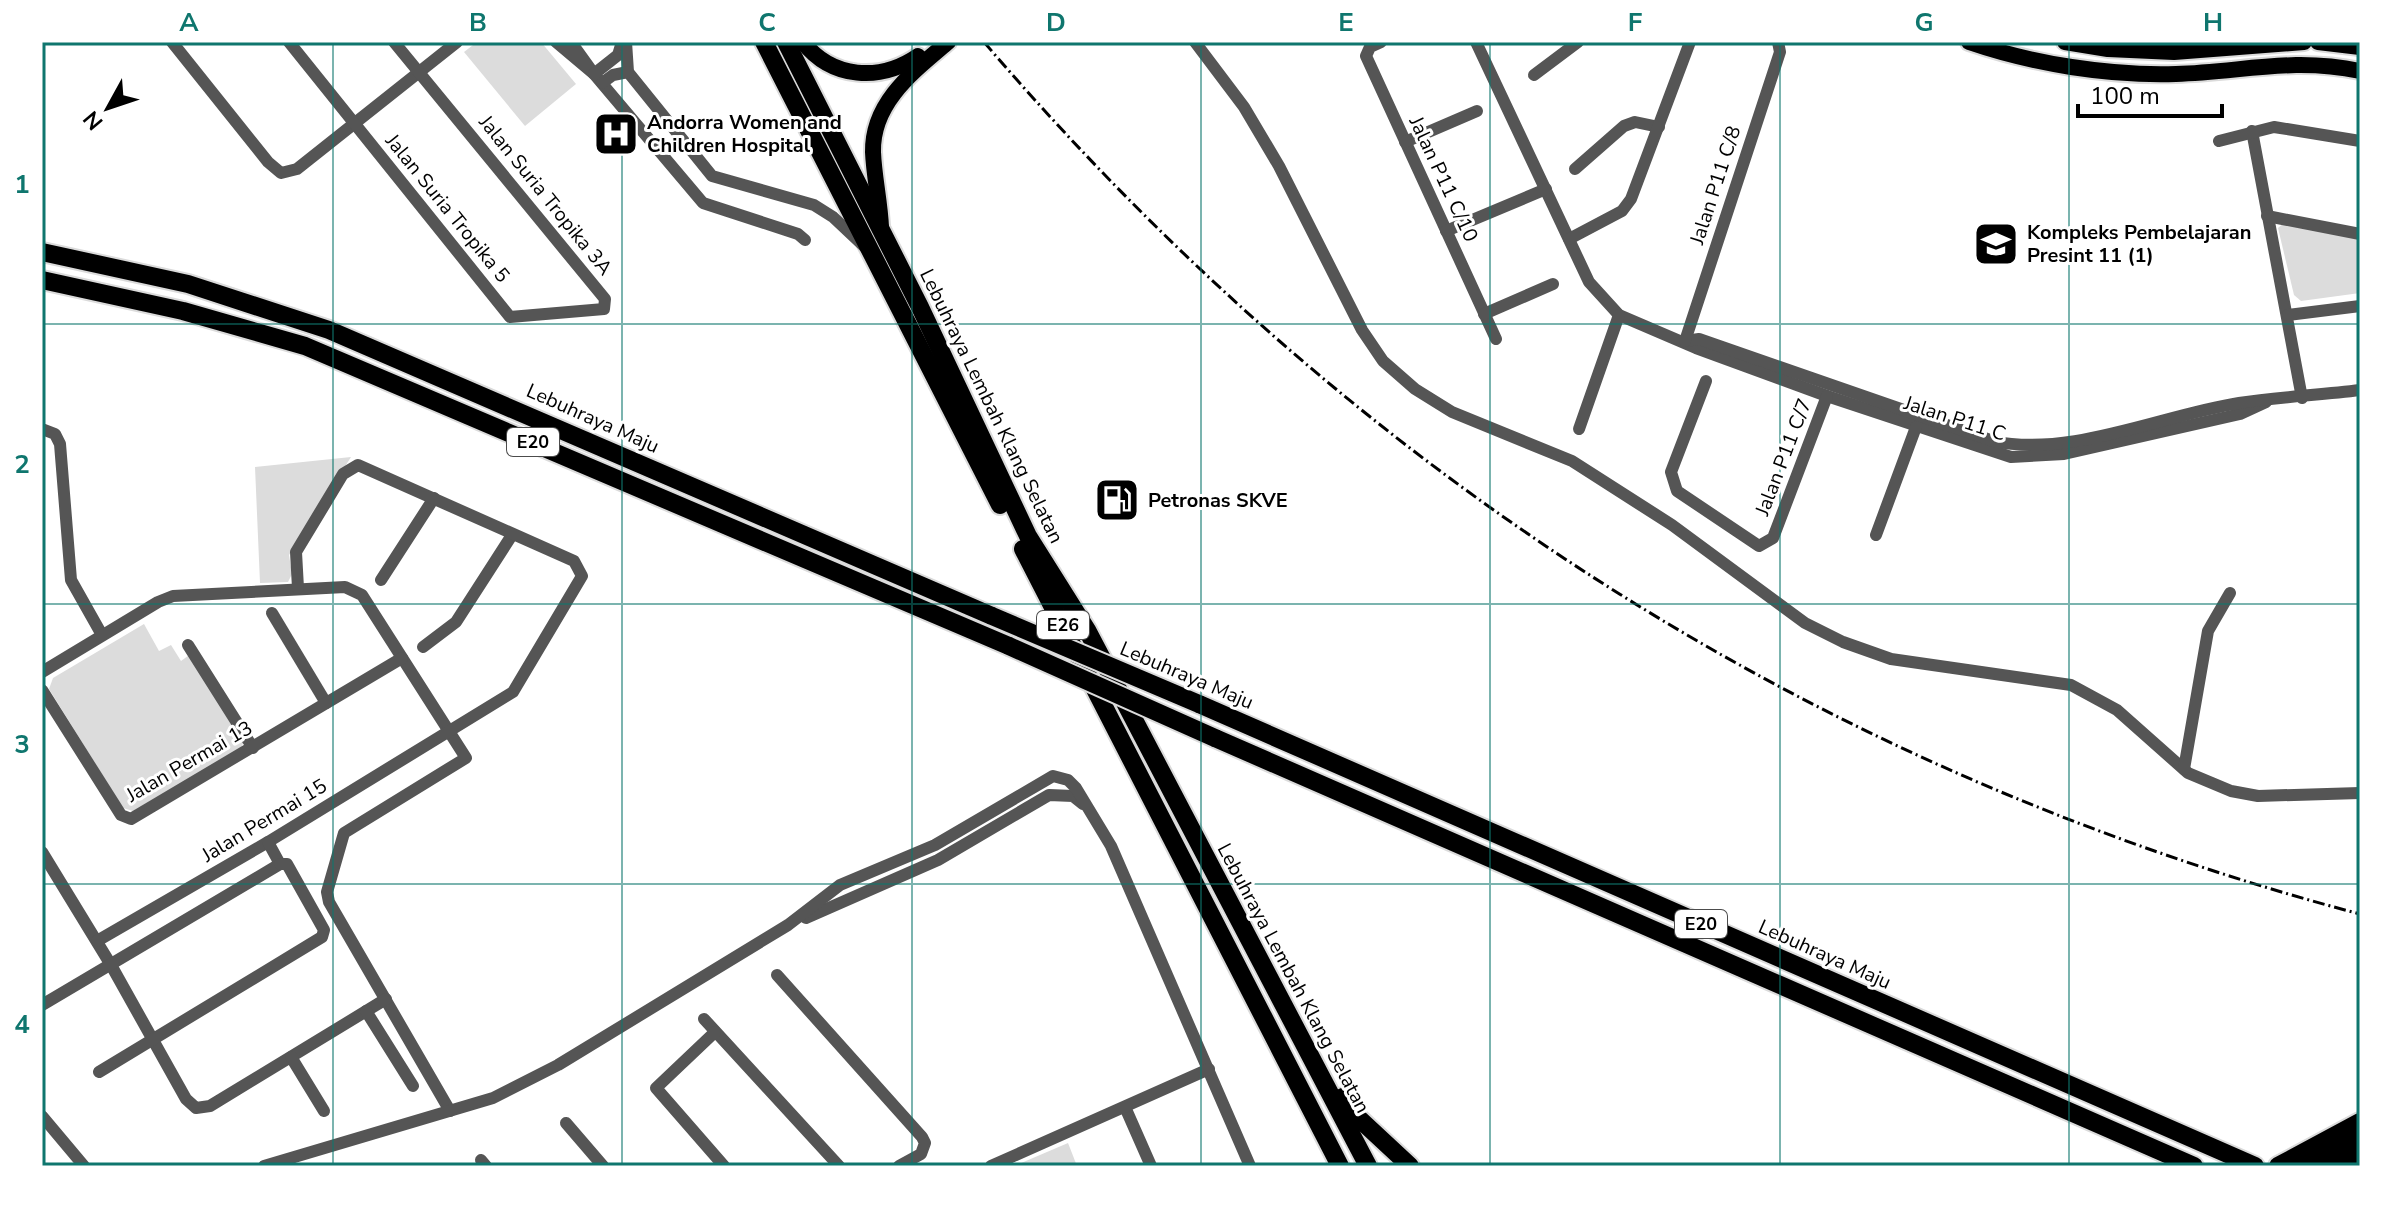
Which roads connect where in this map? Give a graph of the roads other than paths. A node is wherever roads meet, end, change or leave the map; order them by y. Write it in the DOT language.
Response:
graph roads {
  1 [pos="172,42"];
  2 [pos="289,42"];
  3 [pos="394,42"];
  4 [pos="457,42"];
  5 [pos="556,42"];
  6 [pos="571,42"];
  7 [pos="624,42"];
  8 [pos="764,42"];
  9 [pos="786,42"];
  10 [pos="803,42"];
  11 [pos="934,42"];
  12 [pos="948,42"];
  13 [pos="1195,42"];
  14 [pos="1381,42"];
  15 [pos="1476,42"];
  16 [pos="1578,42"];
  17 [pos="1690,42"];
  18 [pos="1778,42"];
  19 [pos="1969,42"];
  20 [pos="2065,42"];
  21 [pos="2304,42"];
  22 [pos="2318,42"];
  23 [pos="2360,47"];
  24 [pos="919,61"];
  25 [pos="2360,71"];
  26 [pos="419,72"];
  27 [pos="628,72"];
  28 [pos="1534,75"];
  29 [pos="598,78"];
  30 [pos="1477,111"];
  31 [pos="668,122"];
  32 [pos="355,123"];
  33 [pos="1659,127"];
  34 [pos="2252,131"];
  35 [pos="649,138"];
  36 [pos="2219,141"];
  37 [pos="2360,141"];
  38 [pos="1405,142"];
  39 [pos="1575,169"];
  40 [pos="1546,189"];
  41 [pos="2267,216"];
  42 [pos="881,227"];
  43 [pos="1446,231"];
  44 [pos="2360,234"];
  45 [pos="1569,239"];
  46 [pos="805,240"];
  47 [pos="42,252"];
  48 [pos="870,252"];
  49 [pos="42,280"];
  50 [pos="1553,284"];
  51 [pos="2360,306"];
  52 [pos="1484,314"];
  53 [pos="1619,315"];
  54 [pos="2288,315"];
  55 [pos="510,317"];
  56 [pos="1496,339"];
  57 [pos="1685,341"];
  58 [pos="1706,381"];
  59 [pos="2360,390"];
  60 [pos="1827,396"];
  61 [pos="2302,398"];
  62 [pos="2266,402"];
  63 [pos="1916,427"];
  64 [pos="42,429"];
  65 [pos="1579,429"];
  66 [pos="434,498"];
  67 [pos="512,535"];
  68 [pos="1876,535"];
  69 [pos="381,580"];
  70 [pos="298,588"];
  71 [pos="2230,593"];
  72 [pos="272,613"];
  73 [pos="102,635"];
  74 [pos="188,645"];
  75 [pos="423,647"];
  76 [pos="402,658"];
  77 [pos="42,672"];
  78 [pos="42,690"];
  79 [pos="326,703"];
  80 [pos="449,731"];
  81 [pos="253,748"];
  82 [pos="2184,769"];
  83 [pos="2360,793"];
  84 [pos="1085,805"];
  85 [pos="970,824"];
  86 [pos="990,830"];
  87 [pos="268,842"];
  88 [pos="42,852"];
  89 [pos="280,864"];
  90 [pos="888,864"];
  91 [pos="46,870"];
  92 [pos="831,892"];
  93 [pos="857,895"];
  94 [pos="788,925"];
  95 [pos="97,941"];
  96 [pos="111,965"];
  97 [pos="777,975"];
  98 [pos="386,999"];
  99 [pos="42,1005"];
  100 [pos="366,1011"];
  101 [pos="704,1019"];
  102 [pos="715,1032"];
  103 [pos="1297,1034"];
  104 [pos="154,1039"];
  105 [pos="291,1057"];
  106 [pos="1209,1069"];
  107 [pos="99,1072"];
  108 [pos="413,1086"];
  109 [pos="1125,1107"];
  110 [pos="324,1111"];
  111 [pos="450,1111"];
  112 [pos="42,1116"];
  113 [pos="2360,1122"];
  114 [pos="566,1123"];
  115 [pos="2360,1138"];
  116 [pos="2360,1153"];
  117 [pos="1335,1161"];
  118 [pos="84,1166"];
  119 [pos="264,1166"];
  120 [pos="603,1166"];
  121 [pos="724,1166"];
  122 [pos="839,1166"];
  123 [pos="900,1166"];
  124 [pos="991,1166"];
  125 [pos="1151,1166"];
  126 [pos="1250,1166"];
  127 [pos="1368,1166"];
  128 [pos="1410,1166"];
  129 [pos="2193,1166"];
  130 [pos="2255,1166"];
  131 [pos="2278,1166"];
  132 [pos="2307,1166"];
  133 [pos="2334,1166"];
  1 -- 32 [label="street"];
  2 -- 32 [label="street, Jalan Suria Tropika 5"];
  3 -- 26 [label="street"];
  4 -- 26 [label="street"];
  5 -- 29 [label="street"];
  6 -- 29 [label="street"];
  7 -- 27 [label="street"];
  7 -- 29 [label="street"];
  8 -- 48 [label="highway, Lebuhraya Lembah Klang Selatan / E26"];
  9 -- 42 [label="highway, Lebuhraya Lembah Klang Selatan / E26"];
  10 -- 24 [label="main road"];
  11 -- 24 [label="main road"];
  12 -- 24 [label="main road"];
  13 -- 82 [label="street"];
  14 -- 38 [label="street, Jalan P11 C/10"];
  15 -- 40 [label="street, Jalan P11 C"];
  16 -- 28 [label="street"];
  17 -- 33 [label="street"];
  18 -- 57 [label="street, Jalan P11 C/8"];
  19 -- 25 [label="main road"];
  20 -- 21 [label="main road"];
  22 -- 23 [label="main road"];
  24 -- 42 [label="main road"];
  26 -- 32 [label="street"];
  26 -- 55 [label="street, Jalan Suria Tropika 3A"];
  27 -- 29 [label="street"];
  27 -- 31 [label="street"];
  29 -- 35 [label="street"];
  30 -- 38 [label="street"];
  31 -- 35 [label="street"];
  31 -- 48 [label="street"];
  32 -- 55 [label="street, Jalan Suria Tropika 5"];
  33 -- 39 [label="street"];
  33 -- 45 [label="street"];
  34 -- 36 [label="street"];
  34 -- 37 [label="street"];
  34 -- 41 [label="street"];
  35 -- 46 [label="street"];
  38 -- 43 [label="street, Jalan P11 C/10"];
  40 -- 43 [label="street"];
  40 -- 45 [label="street, Jalan P11 C"];
  41 -- 44 [label="street"];
  41 -- 54 [label="street"];
  42 -- 103 [label="highway, Lebuhraya Lembah Klang Selatan / E26"];
  43 -- 52 [label="street, Jalan P11 C/10"];
  45 -- 53 [label="street, Jalan P11 C"];
  47 -- 130 [label="highway, Lebuhraya Maju / E20, bridge"];
  48 -- 117 [label="highway, Lebuhraya Lembah Klang Selatan / E26"];
  49 -- 129 [label="highway, E20, bridge"];
  50 -- 52 [label="street"];
  51 -- 54 [label="street"];
  52 -- 56 [label="street, Jalan P11 C/10"];
  53 -- 57 [label="street, Jalan P11 C"];
  53 -- 65 [label="street"];
  54 -- 61 [label="street"];
  57 -- 60 [label="street, Jalan P11 C"];
  57 -- 62 [label="street, Jalan P11 C"];
  58 -- 60 [label="street, Jalan P11 C/7"];
  59 -- 61 [label="street, Jalan P11 C"];
  60 -- 63 [label="street, Jalan P11 C"];
  61 -- 62 [label="street, Jalan P11 C"];
  62 -- 63 [label="street, Jalan P11 C"];
  63 -- 68 [label="street"];
  64 -- 73 [label="street"];
  66 -- 67 [label="street"];
  66 -- 69 [label="street"];
  66 -- 70 [label="street"];
  67 -- 75 [label="street"];
  67 -- 80 [label="street, Jalan Permai 15"];
  70 -- 73 [label="street"];
  70 -- 76 [label="street"];
  71 -- 82 [label="street"];
  72 -- 79 [label="street"];
  73 -- 77 [label="street"];
  74 -- 81 [label="street"];
  76 -- 79 [label="street, Jalan Permai 13"];
  76 -- 80 [label="street"];
  78 -- 81 [label="street, Jalan Permai 13"];
  79 -- 81 [label="street, Jalan Permai 13"];
  80 -- 87 [label="street, Jalan Permai 15"];
  80 -- 98 [label="street"];
  82 -- 83 [label="street"];
  84 -- 85 [label="street"];
  84 -- 86 [label="street"];
  84 -- 106 [label="street"];
  85 -- 86 [label="street"];
  85 -- 90 [label="street"];
  86 -- 93 [label="street"];
  87 -- 89 [label="street"];
  87 -- 95 [label="street, Jalan Permai 15"];
  88 -- 91 [label="street"];
  89 -- 96 [label="street"];
  89 -- 104 [label="street"];
  90 -- 92 [label="street"];
  90 -- 93 [label="street"];
  91 -- 95 [label="street"];
  92 -- 93 [label="street"];
  92 -- 94 [label="street"];
  93 -- 94 [label="street"];
  94 -- 111 [label="street"];
  95 -- 96 [label="street"];
  96 -- 99 [label="street"];
  96 -- 104 [label="street"];
  97 -- 123 [label="street"];
  98 -- 100 [label="street"];
  98 -- 111 [label="street"];
  100 -- 105 [label="street"];
  100 -- 108 [label="street"];
  101 -- 102 [label="street"];
  102 -- 121 [label="street"];
  102 -- 122 [label="street"];
  103 -- 127 [label="highway, Lebuhraya Lembah Klang Selatan / E26"];
  103 -- 128 [label="highway"];
  104 -- 105 [label="street"];
  104 -- 107 [label="street"];
  105 -- 110 [label="street"];
  106 -- 109 [label="street"];
  106 -- 126 [label="street"];
  109 -- 124 [label="street"];
  109 -- 125 [label="street"];
  111 -- 119 [label="street"];
  112 -- 118 [label="street"];
  113 -- 131 [label="highway"];
  114 -- 120 [label="street"];
  115 -- 132 [label="highway"];
  116 -- 133 [label="highway"];
}
